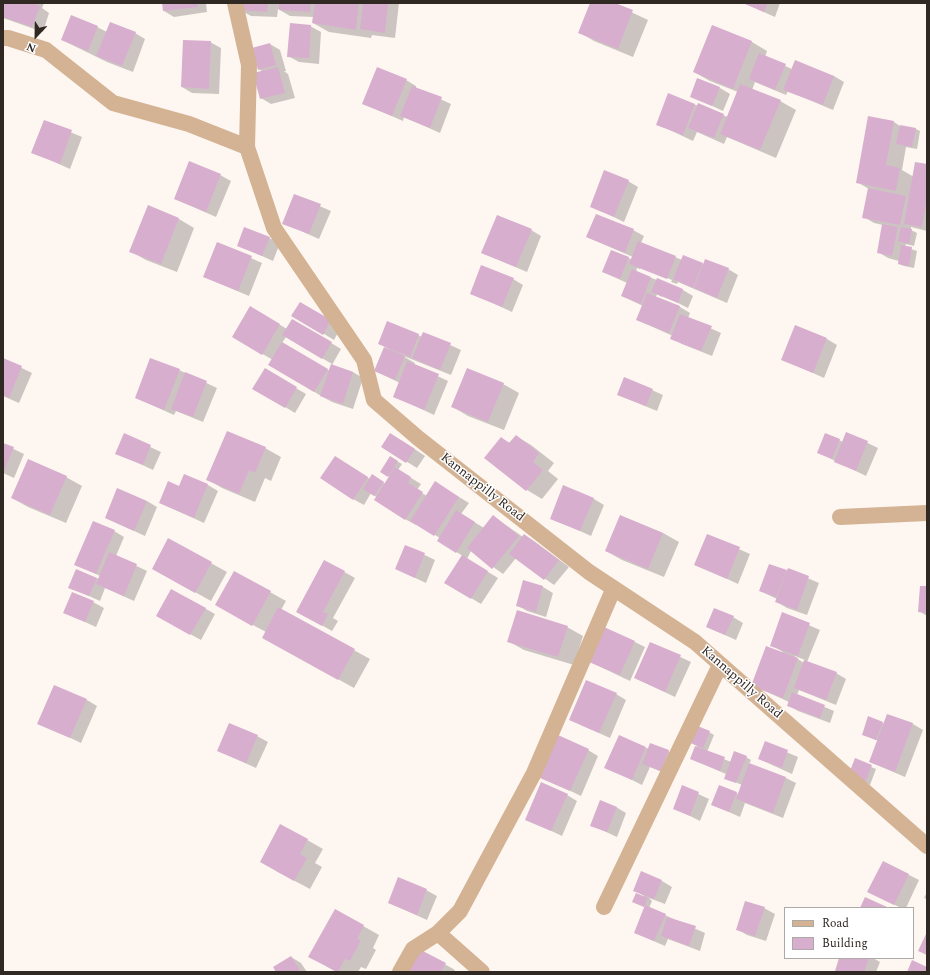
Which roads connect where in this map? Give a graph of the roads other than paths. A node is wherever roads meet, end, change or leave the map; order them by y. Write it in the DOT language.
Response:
graph roads {
  1 [pos="235,3"];
  2 [pos="3,38"];
  3 [pos="247,146"];
  4 [pos="927,513"];
  5 [pos="840,517"];
  6 [pos="613,590"];
  7 [pos="720,665"];
  8 [pos="927,846"];
  9 [pos="604,907"];
  10 [pos="438,933"];
  11 [pos="400,972"];
  12 [pos="482,972"];
  1 -- 3 [label="street, Kannappilly Road"];
  2 -- 3 [label="street"];
  3 -- 6 [label="street, Kannappilly Road"];
  4 -- 5 [label="street"];
  6 -- 7 [label="street, Kannappilly Road"];
  6 -- 10 [label="street"];
  7 -- 8 [label="street, Kannappilly Road"];
  7 -- 9 [label="street"];
  10 -- 11 [label="street"];
  10 -- 12 [label="street"];
}
